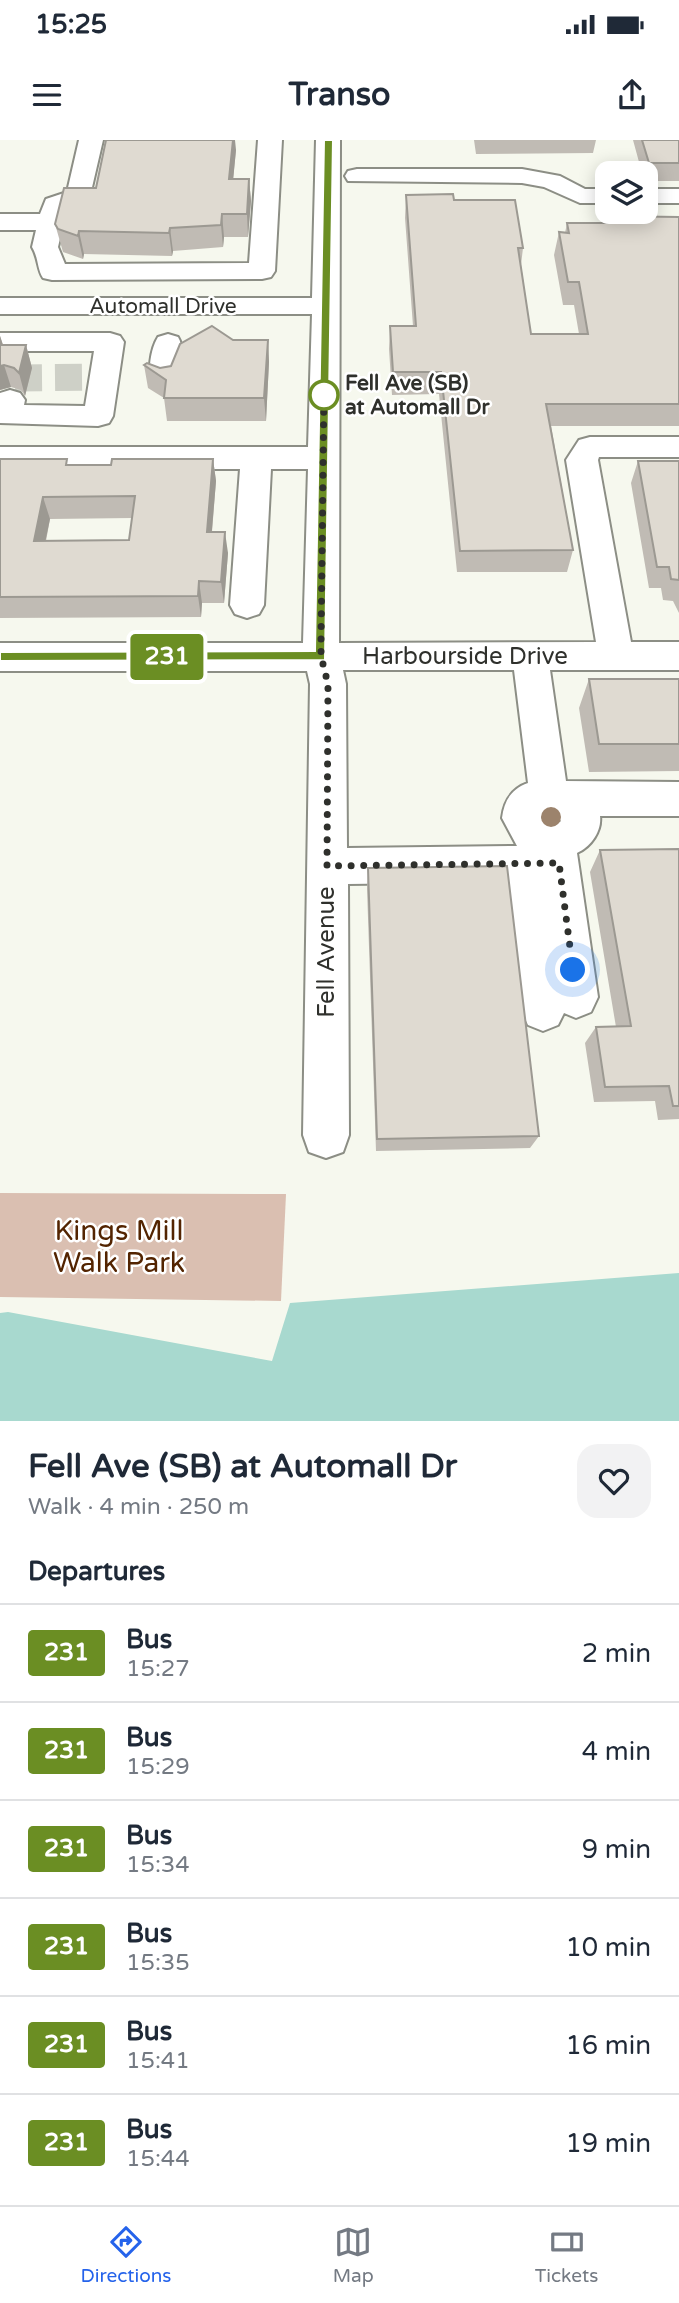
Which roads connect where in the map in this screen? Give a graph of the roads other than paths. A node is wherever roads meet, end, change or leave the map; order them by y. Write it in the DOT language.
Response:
graph roads {
  1 [pos="91,140"];
  2 [pos="270,140"];
  3 [pos="328,140"];
  4 [pos="357,176"];
  5 [pos="267,177"];
  6 [pos="595,196"];
  7 [pos="658,196"];
  8 [pos="679,196"];
  9 [pos="244,201"];
  10 [pos="27,204"];
  11 [pos="53,213"];
  12 [pos="0,222"];
  13 [pos="242,237"];
  14 [pos="238,271"];
  15 [pos="0,306"];
  16 [pos="326,306"];
  17 [pos="0,342"];
  18 [pos="168,342"];
  19 [pos="164,379"];
  20 [pos="8,408"];
  21 [pos="679,447"];
  22 [pos="0,458"];
  23 [pos="256,458"];
  24 [pos="324,458"];
  25 [pos="247,605"];
  26 [pos="321,656"];
  27 [pos="616,656"];
  28 [pos="679,656"];
  29 [pos="0,657"];
  30 [pos="530,657"];
  31 [pos="558,796"];
  32 [pos="679,799"];
  33 [pos="547,857"];
  34 [pos="327,866"];
  35 [pos="560,1003"];
  36 [pos="326,1135"];
  1 -- 11 [label="street"];
  2 -- 5 [label="street"];
  3 -- 16 [label="street, Fell Avenue"];
  4 -- 6 [label="street"];
  5 -- 9 [label="street"];
  5 -- 14 [label="street"];
  7 -- 8 [label="street"];
  10 -- 11 [label="street"];
  11 -- 12 [label="street"];
  11 -- 14 [label="street"];
  13 -- 14 [label="street"];
  15 -- 16 [label="street, Automall Drive"];
  16 -- 24 [label="street, Fell Avenue"];
  17 -- 20 [label="street"];
  18 -- 19 [label="street"];
  21 -- 27 [label="street"];
  22 -- 23 [label="street"];
  23 -- 24 [label="street"];
  23 -- 25 [label="street"];
  24 -- 26 [label="street, Fell Avenue"];
  26 -- 29 [label="street, Harbourside Drive"];
  26 -- 30 [label="street, Harbourside Drive"];
  26 -- 34 [label="street, Fell Avenue"];
  27 -- 28 [label="street, Harbourside Drive"];
  27 -- 30 [label="street, Harbourside Drive"];
  30 -- 31 [label="street"];
  31 -- 32 [label="street"];
  31 -- 33 [label="street"];
  33 -- 34 [label="street"];
  33 -- 35 [label="street"];
  34 -- 36 [label="street, Fell Avenue"];
}
